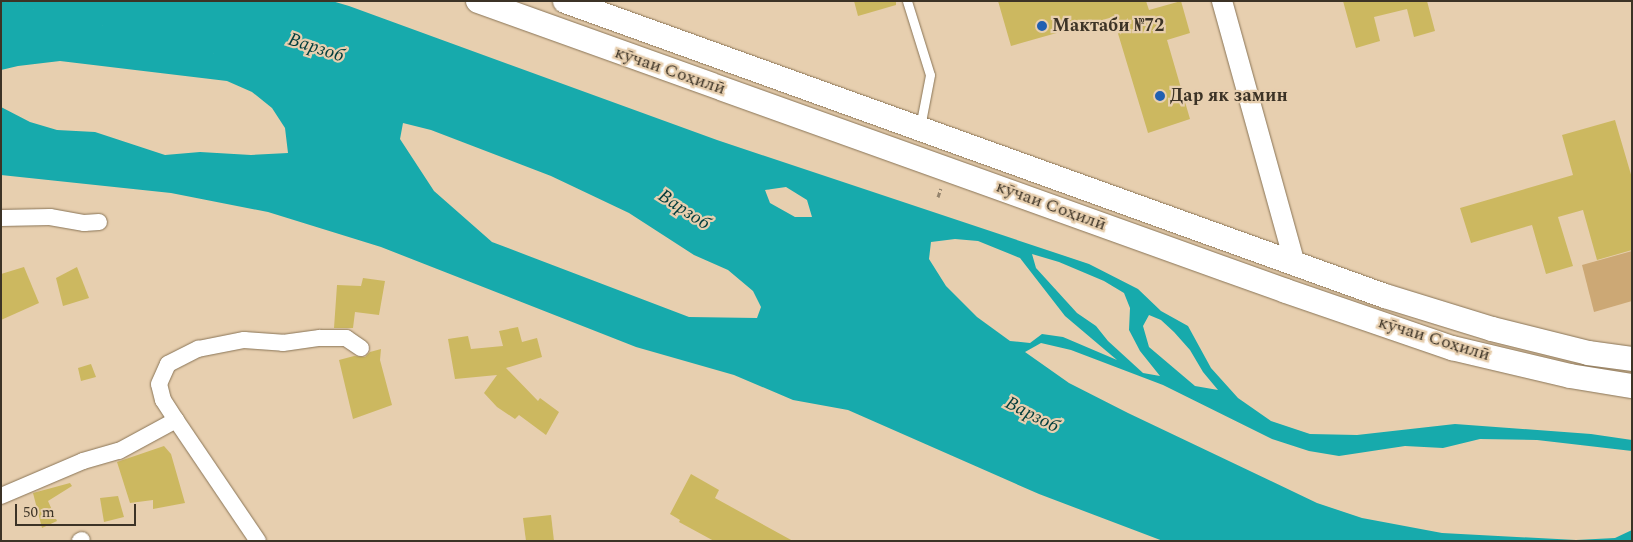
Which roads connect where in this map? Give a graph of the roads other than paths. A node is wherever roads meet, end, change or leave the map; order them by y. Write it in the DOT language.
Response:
graph roads {
  1 [pos="478,1"];
  2 [pos="565,1"];
  3 [pos="907,1"];
  4 [pos="1222,1"];
  5 [pos="920,128"];
  6 [pos="1,218"];
  7 [pos="99,222"];
  8 [pos="1295,264"];
  9 [pos="361,348"];
  10 [pos="1632,359"];
  11 [pos="1632,386"];
  12 [pos="176,420"];
  13 [pos="1,496"];
  14 [pos="258,541"];
  1 -- 11 [label="main road, кӯчаи Соҳилӣ"];
  2 -- 5 [label="main road, кӯчаи Соҳилӣ"];
  3 -- 5 [label="lane"];
  4 -- 8 [label="street"];
  5 -- 8 [label="main road, кӯчаи Соҳилӣ"];
  6 -- 7 [label="street"];
  8 -- 10 [label="main road, кӯчаи Соҳилӣ"];
  9 -- 12 [label="street"];
  12 -- 13 [label="street"];
  12 -- 14 [label="street"];
}
